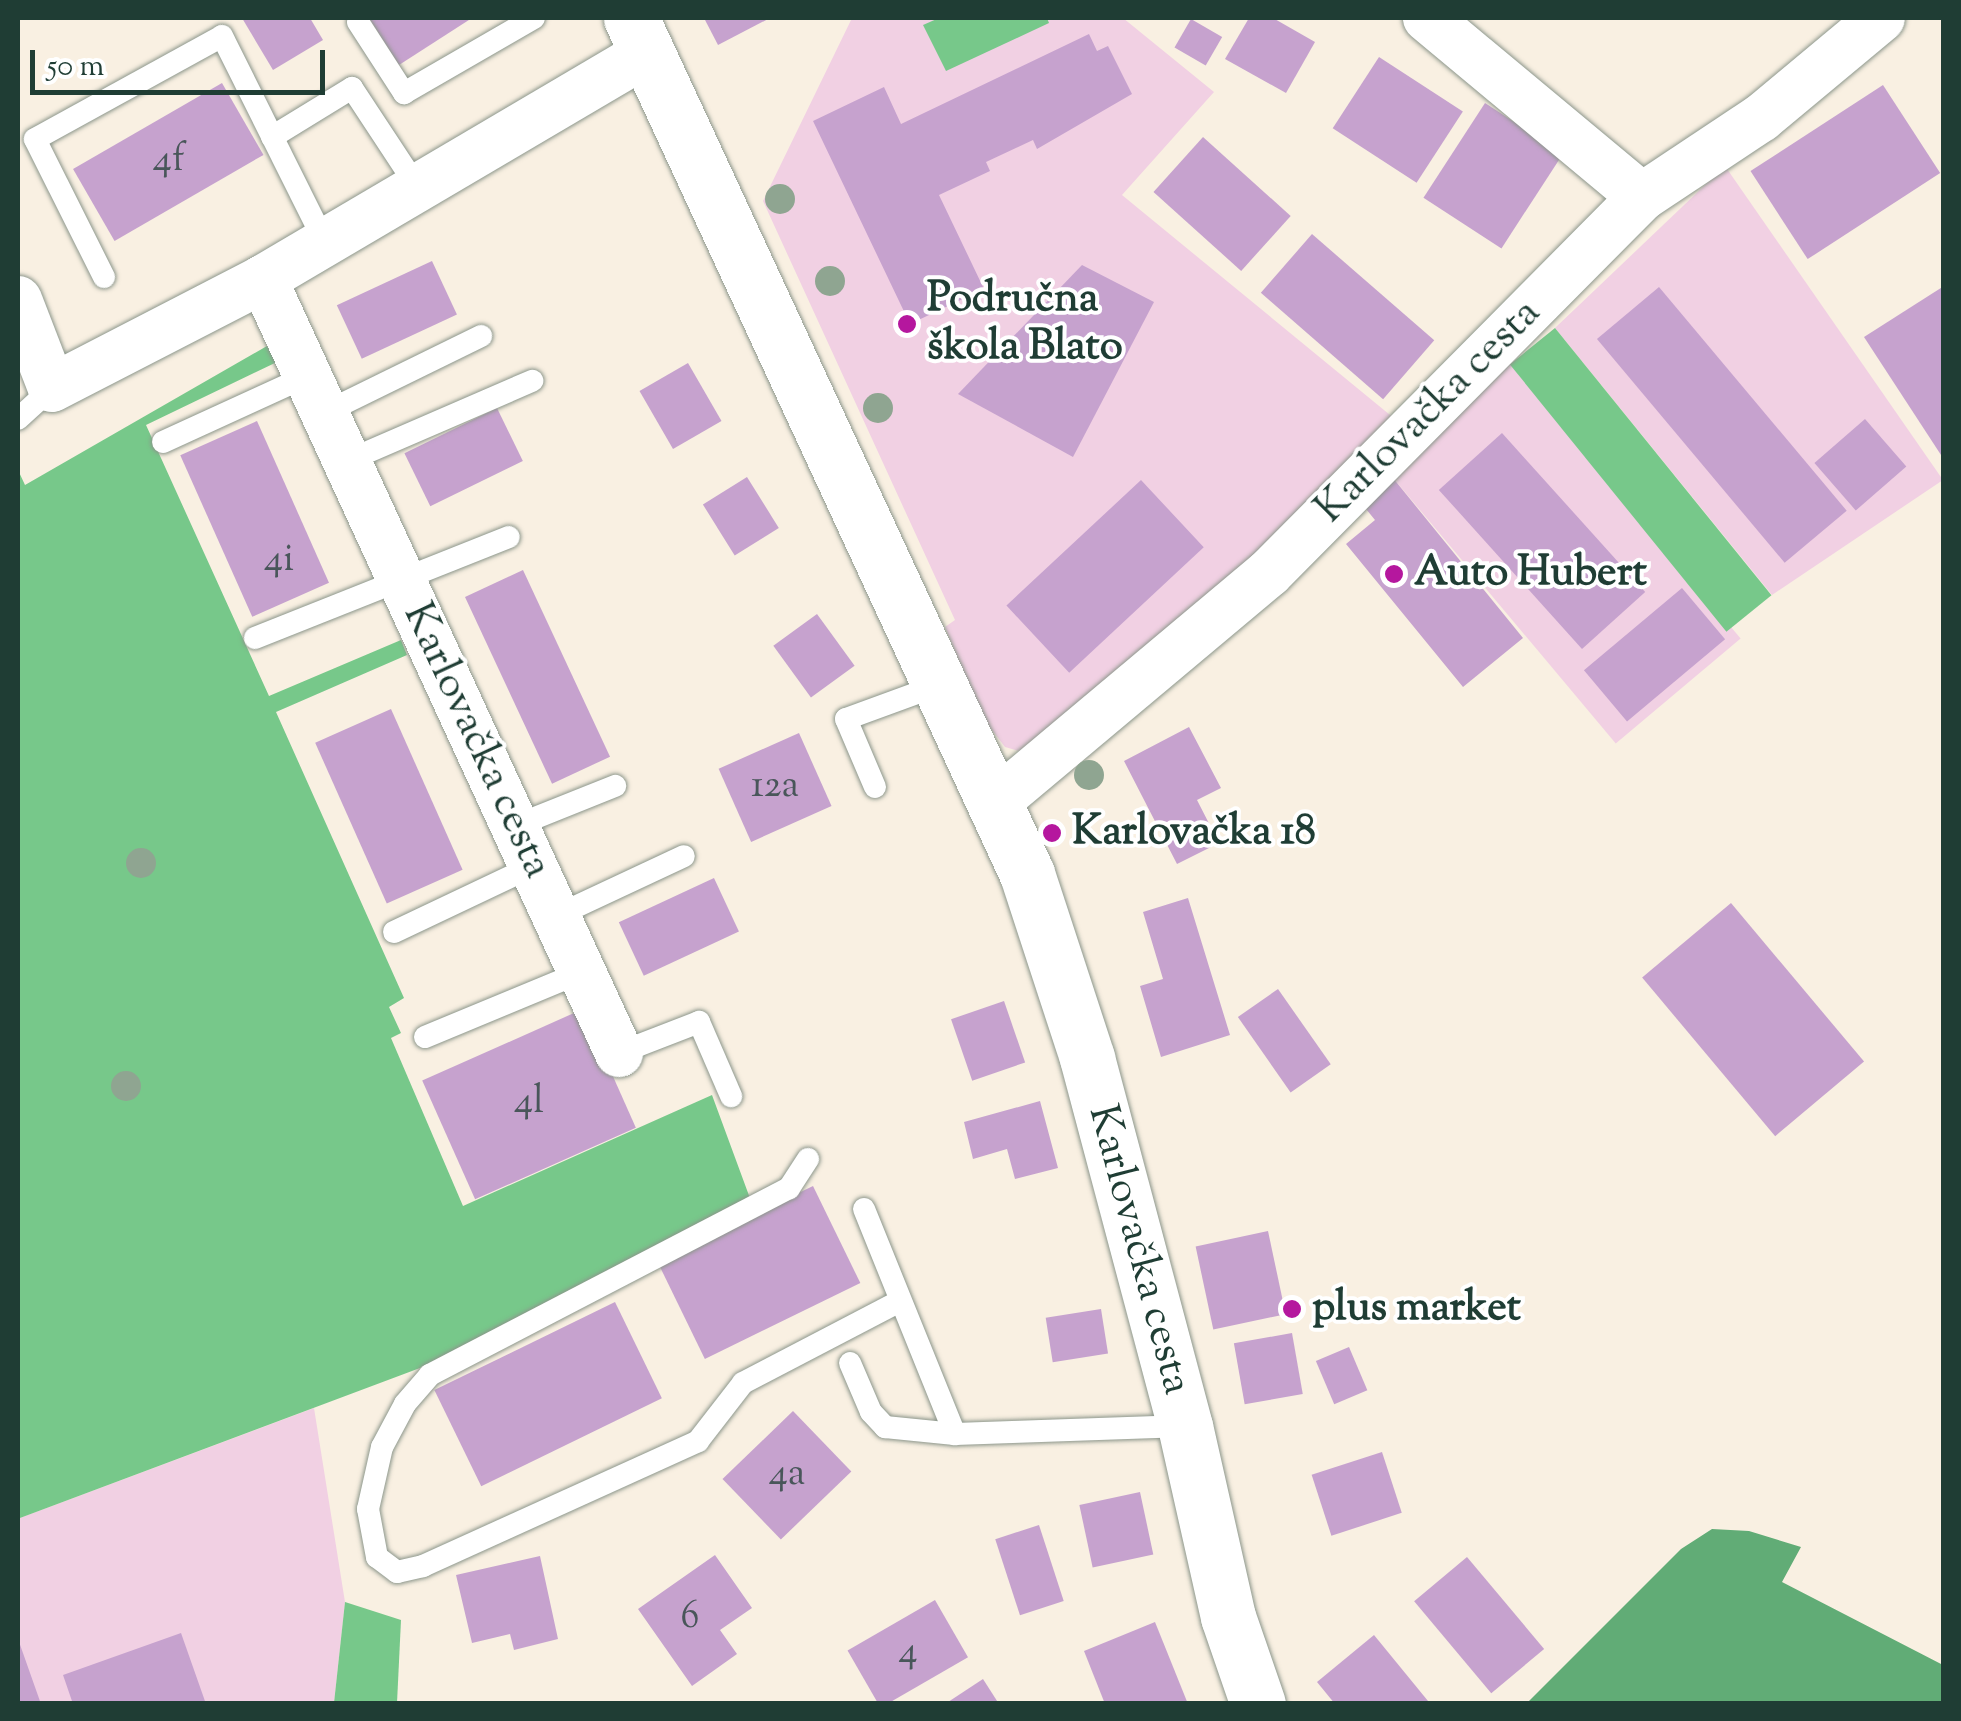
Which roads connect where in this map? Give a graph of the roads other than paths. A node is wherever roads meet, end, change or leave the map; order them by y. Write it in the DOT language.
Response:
graph roads {
  1 [pos="534,18"];
  2 [pos="1427,18"];
  3 [pos="1881,18"];
  4 [pos="358,22"];
  5 [pos="641,34"];
  6 [pos="272,138"];
  7 [pos="418,188"];
  8 [pos="1642,197"];
  9 [pos="325,243"];
  10 [pos="104,277"];
  11 [pos="263,279"];
  12 [pos="18,300"];
  13 [pos="481,336"];
  14 [pos="532,381"];
  15 [pos="316,394"];
  16 [pos="35,403"];
  17 [pos="163,442"];
  18 [pos="346,461"];
  19 [pos="509,537"];
  20 [pos="402,580"];
  21 [pos="255,638"];
  22 [pos="942,684"];
  23 [pos="615,786"];
  24 [pos="874,788"];
  25 [pos="996,802"];
  26 [pos="524,846"];
  27 [pos="684,856"];
  28 [pos="556,916"];
  29 [pos="394,932"];
  30 [pos="582,972"];
  31 [pos="425,1037"];
  32 [pos="619,1053"];
  33 [pos="731,1096"];
  34 [pos="808,1159"];
  35 [pos="864,1209"];
  36 [pos="900,1302"];
  37 [pos="850,1363"];
  38 [pos="1185,1426"];
  39 [pos="954,1434"];
  40 [pos="1258,1704"];
  1 -- 4 [label="lane"];
  2 -- 8 [label="street"];
  3 -- 8 [label="street, Karlovačka cesta"];
  5 -- 7 [label="street, Karlovačka cesta"];
  5 -- 22 [label="street, Karlovačka cesta"];
  6 -- 7 [label="lane"];
  6 -- 9 [label="lane"];
  6 -- 10 [label="lane"];
  7 -- 9 [label="street, Karlovačka cesta"];
  8 -- 25 [label="street, Karlovačka cesta"];
  9 -- 11 [label="street, Karlovačka cesta"];
  11 -- 15 [label="street, Karlovačka cesta"];
  11 -- 16 [label="street, Karlovačka cesta"];
  12 -- 16 [label="street"];
  13 -- 15 [label="lane"];
  14 -- 18 [label="lane"];
  15 -- 17 [label="lane"];
  15 -- 18 [label="street, Karlovačka cesta"];
  18 -- 20 [label="street, Karlovačka cesta"];
  19 -- 20 [label="lane"];
  20 -- 21 [label="lane"];
  20 -- 26 [label="street, Karlovačka cesta"];
  22 -- 24 [label="lane"];
  22 -- 25 [label="street, Karlovačka cesta"];
  23 -- 26 [label="lane"];
  25 -- 38 [label="street, Karlovačka cesta"];
  26 -- 28 [label="street, Karlovačka cesta"];
  26 -- 29 [label="lane"];
  27 -- 28 [label="lane"];
  28 -- 30 [label="street, Karlovačka cesta"];
  30 -- 31 [label="lane"];
  30 -- 32 [label="street, Karlovačka cesta"];
  32 -- 33 [label="lane, Karlovačka cesta"];
  34 -- 36 [label="lane"];
  35 -- 36 [label="lane"];
  36 -- 39 [label="lane"];
  37 -- 39 [label="lane"];
  38 -- 39 [label="lane"];
  38 -- 40 [label="street, Karlovačka cesta"];
}
